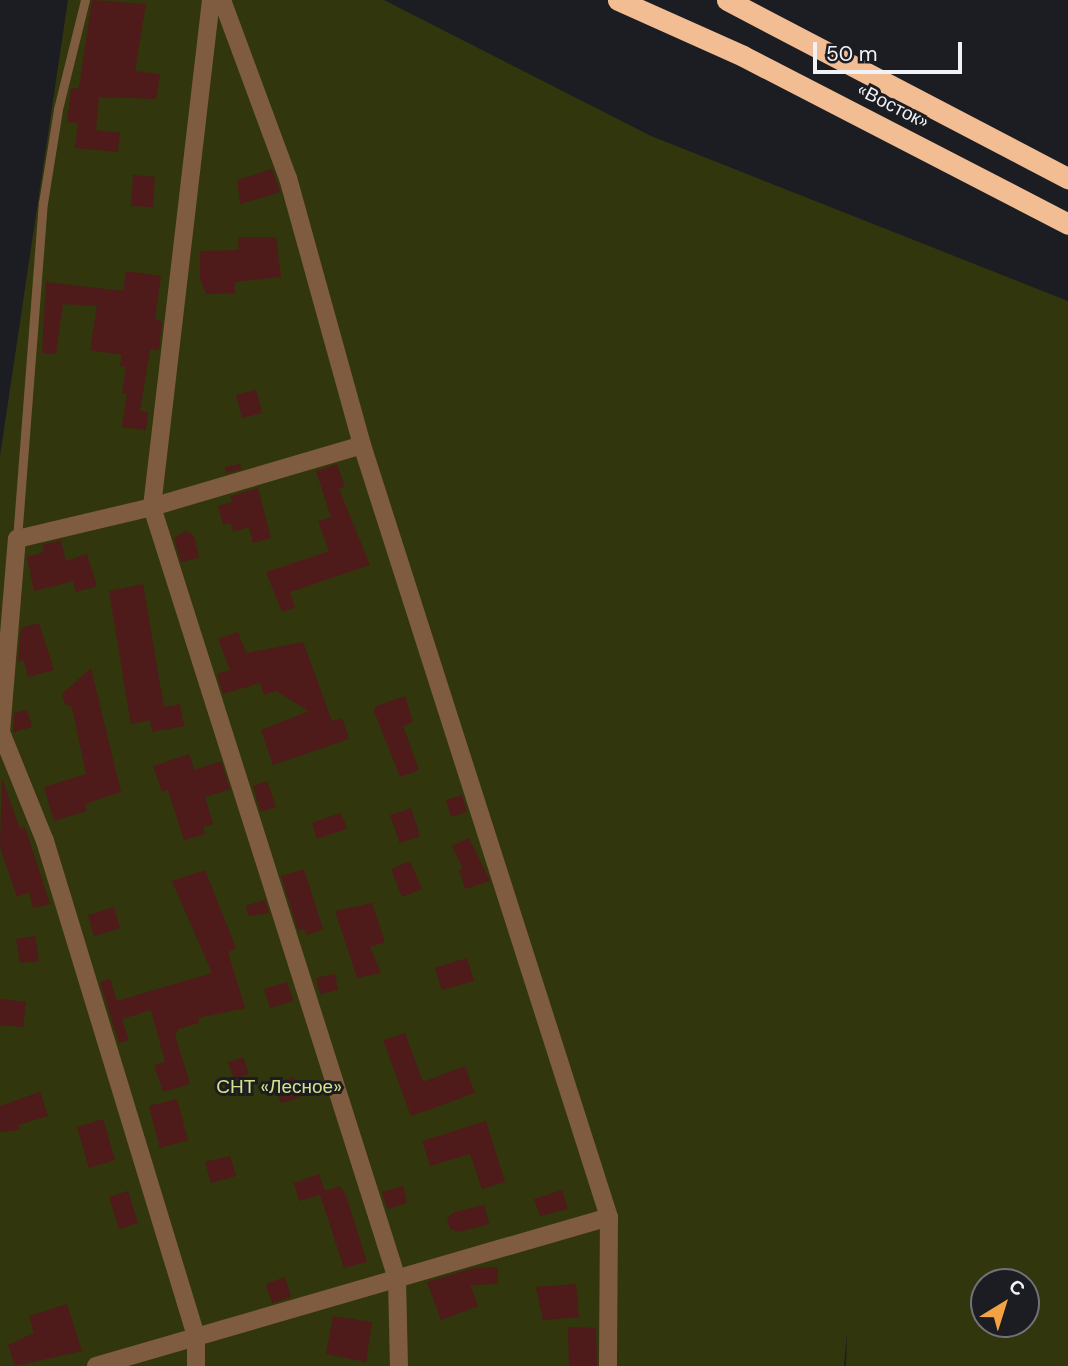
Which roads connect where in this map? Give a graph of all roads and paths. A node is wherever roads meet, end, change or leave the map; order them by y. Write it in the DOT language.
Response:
graph roads {
  1 [pos="85,0"];
  2 [pos="211,0"];
  3 [pos="222,0"];
  4 [pos="618,0"];
  5 [pos="727,0"];
  6 [pos="1068,178"];
  7 [pos="1068,224"];
  8 [pos="362,445"];
  9 [pos="152,507"];
  10 [pos="17,539"];
  11 [pos="609,1217"];
  12 [pos="397,1279"];
  13 [pos="196,1336"];
  14 [pos="96,1366"];
  15 [pos="196,1366"];
  16 [pos="399,1366"];
  17 [pos="608,1366"];
  1 -- 10 [label="lane"];
  2 -- 9 [label="street"];
  3 -- 8 [label="street"];
  4 -- 7 [label="highway, «Восток»"];
  5 -- 6 [label="highway, «Восток»"];
  8 -- 9 [label="street"];
  8 -- 11 [label="street"];
  9 -- 10 [label="street"];
  9 -- 12 [label="street"];
  10 -- 13 [label="street"];
  11 -- 12 [label="street"];
  11 -- 17 [label="street"];
  12 -- 13 [label="street"];
  12 -- 16 [label="street"];
  13 -- 14 [label="street"];
  13 -- 15 [label="street"];
}
